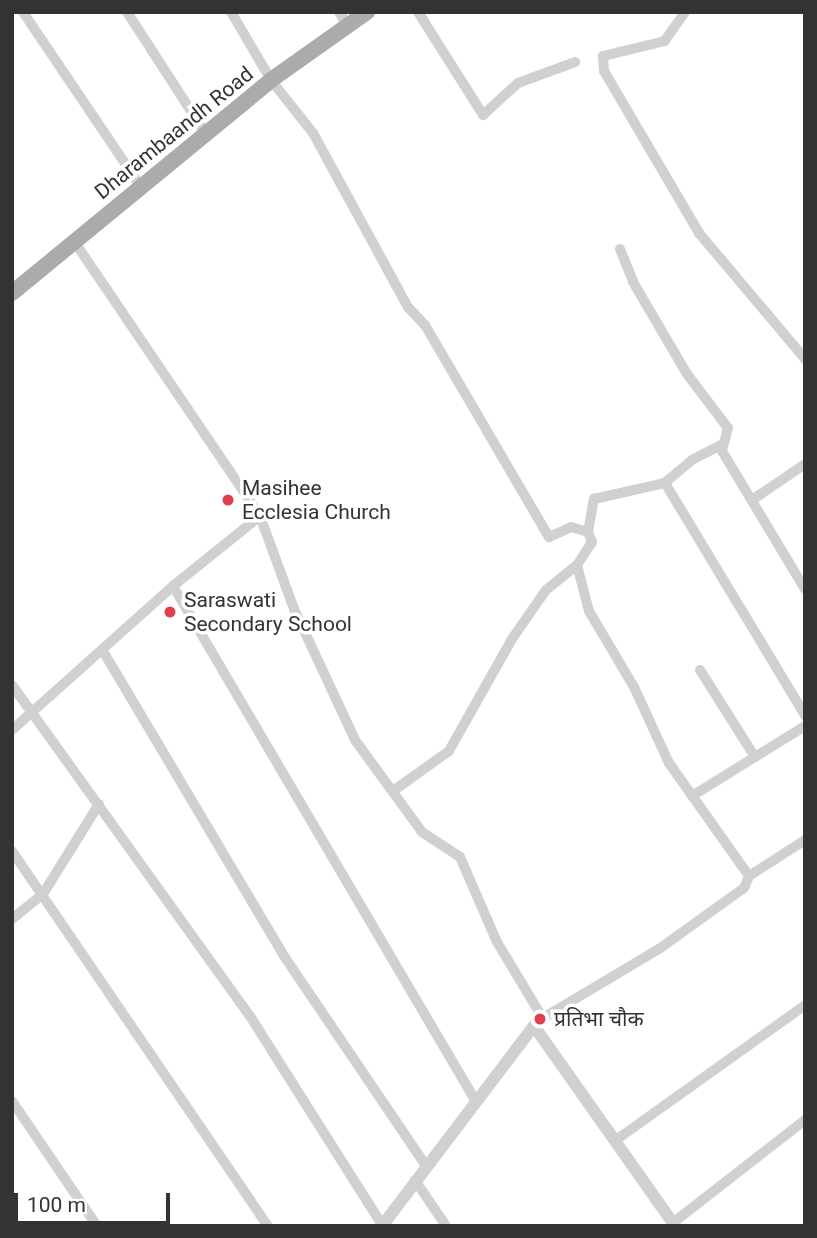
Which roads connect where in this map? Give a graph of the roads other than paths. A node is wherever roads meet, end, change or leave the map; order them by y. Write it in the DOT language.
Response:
graph roads {
  1 [pos="23,12"];
  2 [pos="127,12"];
  3 [pos="231,12"];
  4 [pos="367,12"];
  5 [pos="418,12"];
  6 [pos="685,12"];
  7 [pos="343,19"];
  8 [pos="575,62"];
  9 [pos="271,80"];
  10 [pos="206,134"];
  11 [pos="141,187"];
  12 [pos="74,241"];
  13 [pos="620,249"];
  14 [pos="12,293"];
  15 [pos="805,359"];
  16 [pos="723,444"];
  17 [pos="805,464"];
  18 [pos="665,483"];
  19 [pos="752,499"];
  20 [pos="260,516"];
  21 [pos="587,532"];
  22 [pos="577,565"];
  23 [pos="173,586"];
  24 [pos="805,589"];
  25 [pos="103,651"];
  26 [pos="700,670"];
  27 [pos="12,685"];
  28 [pos="31,712"];
  29 [pos="805,715"];
  30 [pos="805,726"];
  31 [pos="12,730"];
  32 [pos="755,757"];
  33 [pos="393,791"];
  34 [pos="692,796"];
  35 [pos="99,804"];
  36 [pos="805,840"];
  37 [pos="12,851"];
  38 [pos="749,876"];
  39 [pos="43,894"];
  40 [pos="12,919"];
  41 [pos="805,1005"];
  42 [pos="538,1022"];
  43 [pos="475,1100"];
  44 [pos="12,1101"];
  45 [pos="805,1120"];
  46 [pos="616,1140"];
  47 [pos="425,1166"];
  48 [pos="415,1180"];
  49 [pos="674,1224"];
  50 [pos="382,1225"];
  51 [pos="97,1226"];
  52 [pos="268,1226"];
  53 [pos="446,1226"];
  1 -- 11 [label="street"];
  2 -- 10 [label="street"];
  3 -- 9 [label="street"];
  4 -- 7 [label="main road, Dharambaandh Road"];
  5 -- 8 [label="street"];
  6 -- 15 [label="street"];
  7 -- 9 [label="main road, Dharambaandh Road"];
  9 -- 10 [label="main road, Dharambaandh Road"];
  9 -- 21 [label="street"];
  10 -- 11 [label="main road, Dharambaandh Road"];
  11 -- 12 [label="main road, Dharambaandh Road"];
  12 -- 14 [label="main road, Dharambaandh Road"];
  12 -- 20 [label="street"];
  13 -- 16 [label="street"];
  16 -- 18 [label="street"];
  16 -- 19 [label="street"];
  17 -- 19 [label="street"];
  18 -- 21 [label="street"];
  18 -- 29 [label="street"];
  19 -- 24 [label="street"];
  20 -- 23 [label="street"];
  20 -- 33 [label="street"];
  21 -- 22 [label="street"];
  22 -- 33 [label="street"];
  22 -- 34 [label="street"];
  23 -- 25 [label="street"];
  23 -- 43 [label="street"];
  25 -- 28 [label="street"];
  25 -- 47 [label="street"];
  26 -- 32 [label="street"];
  27 -- 28 [label="street"];
  28 -- 31 [label="street"];
  28 -- 35 [label="street"];
  30 -- 32 [label="street"];
  32 -- 34 [label="street"];
  33 -- 42 [label="street"];
  34 -- 38 [label="street"];
  35 -- 39 [label="street"];
  35 -- 50 [label="street"];
  36 -- 38 [label="street"];
  37 -- 39 [label="street"];
  38 -- 42 [label="street"];
  39 -- 40 [label="street"];
  39 -- 52 [label="street"];
  41 -- 46 [label="street"];
  42 -- 43 [label="street"];
  42 -- 46 [label="street"];
  43 -- 47 [label="street"];
  44 -- 51 [label="street"];
  45 -- 49 [label="street"];
  46 -- 49 [label="street"];
  47 -- 48 [label="street"];
  48 -- 50 [label="street"];
  48 -- 53 [label="street"];
}
